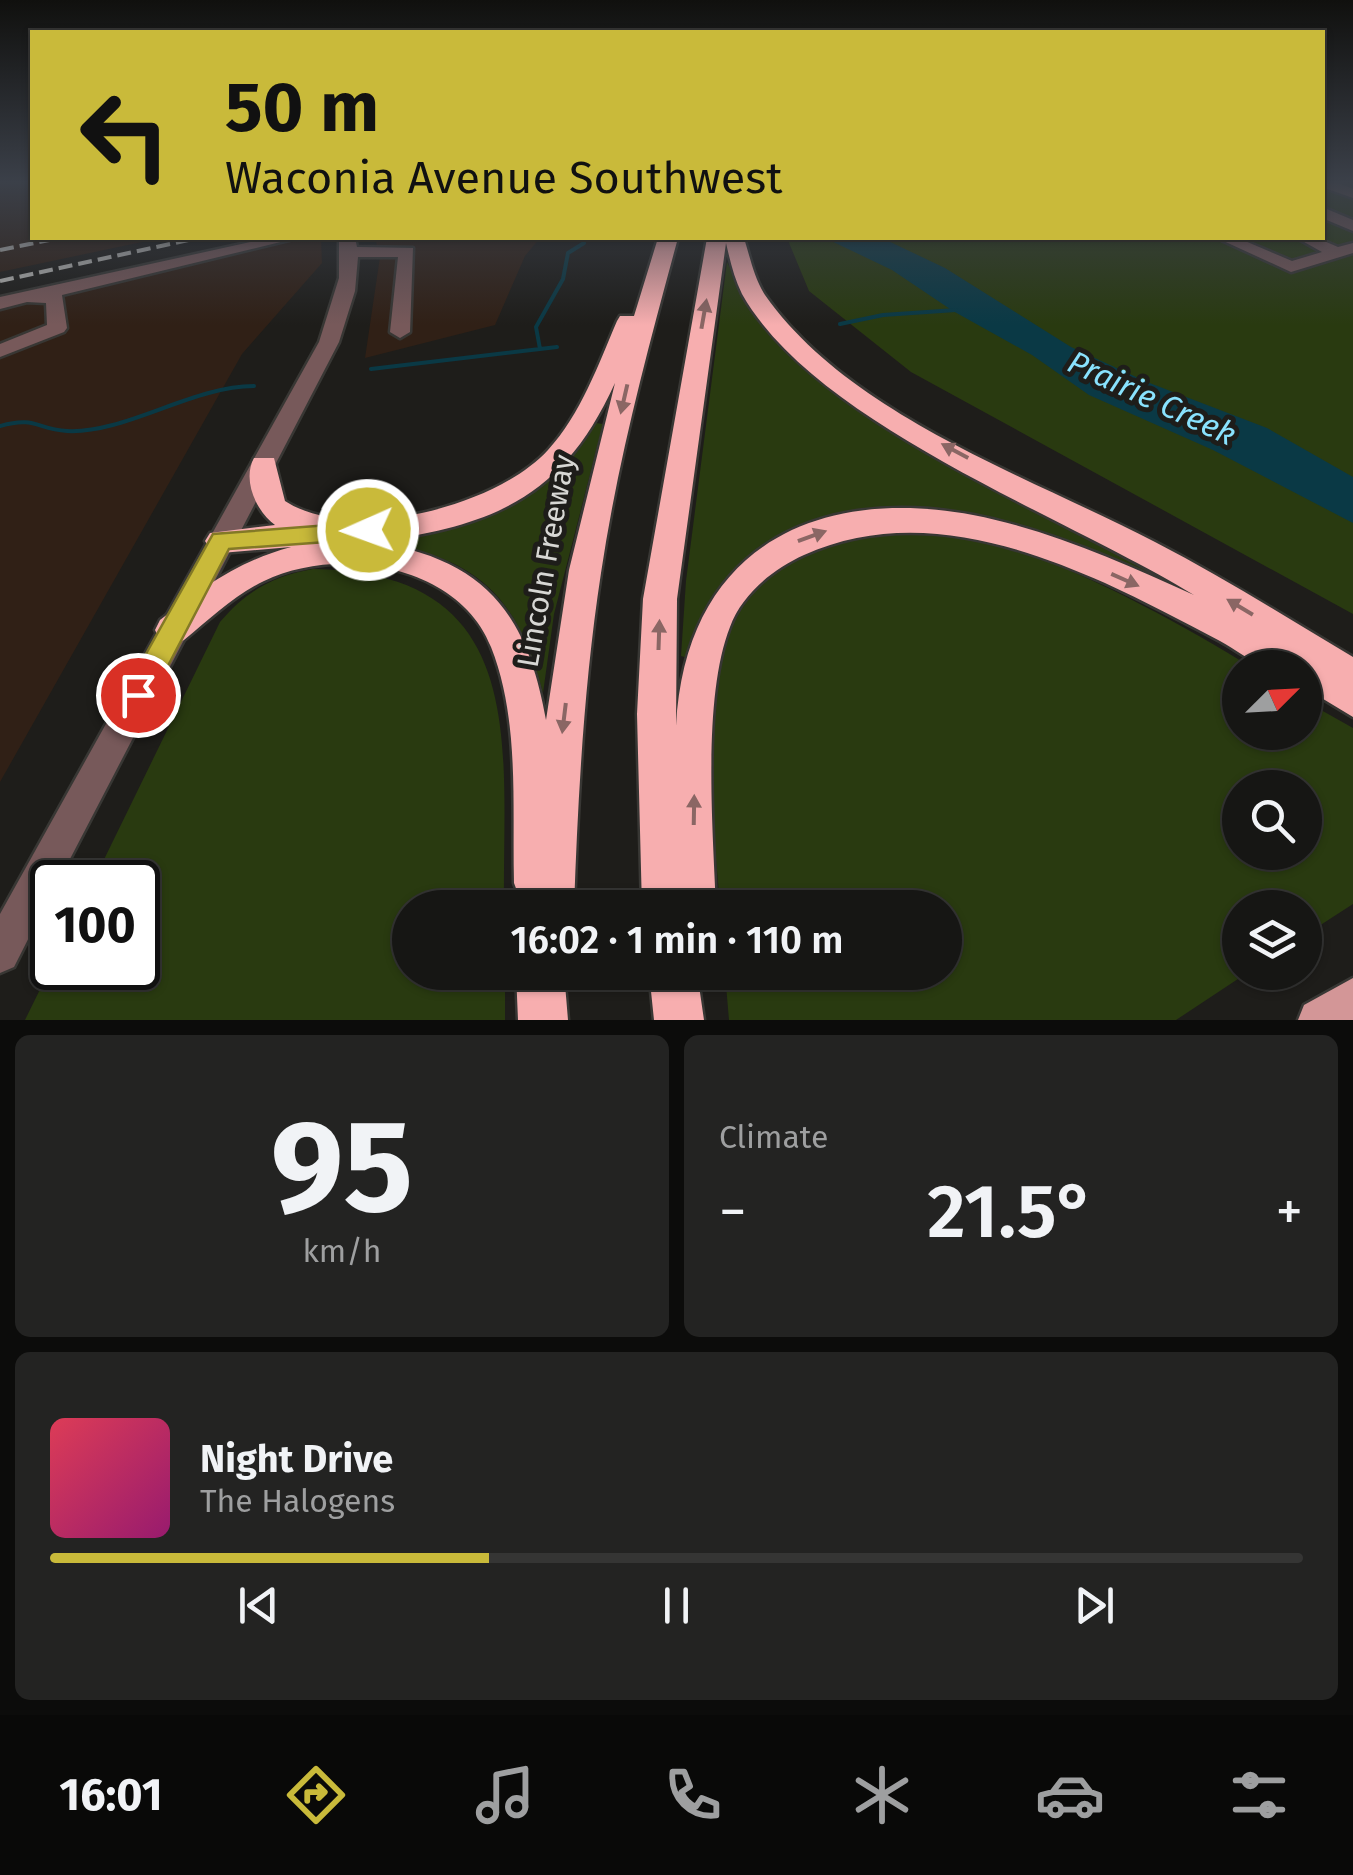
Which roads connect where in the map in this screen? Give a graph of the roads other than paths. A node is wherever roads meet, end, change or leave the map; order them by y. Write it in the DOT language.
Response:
graph roads {
  1 [pos="280,240"];
  2 [pos="666,240"];
  3 [pos="667,240"];
  4 [pos="717,240"];
  5 [pos="735,240"];
  6 [pos="1230,240"];
  7 [pos="1312,240"];
  8 [pos="348,245"];
  9 [pos="1345,250"];
  10 [pos="22,298"];
  11 [pos="0,303"];
  12 [pos="400,332"];
  13 [pos="0,351"];
  14 [pos="264,465"];
  15 [pos="342,530"];
  16 [pos="217,548"];
  17 [pos="304,554"];
  18 [pos="172,630"];
  19 [pos="1268,650"];
  20 [pos="1353,676"];
  21 [pos="1322,680"];
  22 [pos="1353,700"];
  23 [pos="536,890"];
  24 [pos="553,890"];
  25 [pos="664,890"];
  26 [pos="693,890"];
  27 [pos="0,953"];
  28 [pos="542,990"];
  29 [pos="546,990"];
  30 [pos="675,990"];
  31 [pos="695,990"];
  32 [pos="1353,998"];
  33 [pos="544,1020"];
  34 [pos="679,1020"];
  35 [pos="696,1020"];
  36 [pos="1319,1020"];
  1 -- 10 [label="street"];
  2 -- 15 [label="highway"];
  3 -- 24 [label="highway, Lincoln Freeway, one-way"];
  25 -- 4 [label="highway, one-way"];
  20 -- 5 [label="highway, one-way"];
  6 -- 9 [label="street"];
  7 -- 9 [label="street"];
  8 -- 12 [label="street"];
  8 -- 14 [label="street"];
  10 -- 11 [label="street"];
  10 -- 13 [label="street"];
  14 -- 15 [label="highway"];
  14 -- 16 [label="street"];
  15 -- 16 [label="highway"];
  16 -- 17 [label="highway"];
  16 -- 18 [label="street"];
  17 -- 18 [label="highway"];
  17 -- 23 [label="highway"];
  18 -- 27 [label="street"];
  26 -- 19 [label="highway, one-way"];
  21 -- 22 [label="highway"];
  28 -- 33 [label="highway"];
  29 -- 33 [label="highway"];
  30 -- 34 [label="highway"];
  31 -- 35 [label="highway"];
  32 -- 36 [label="main road"];
}
